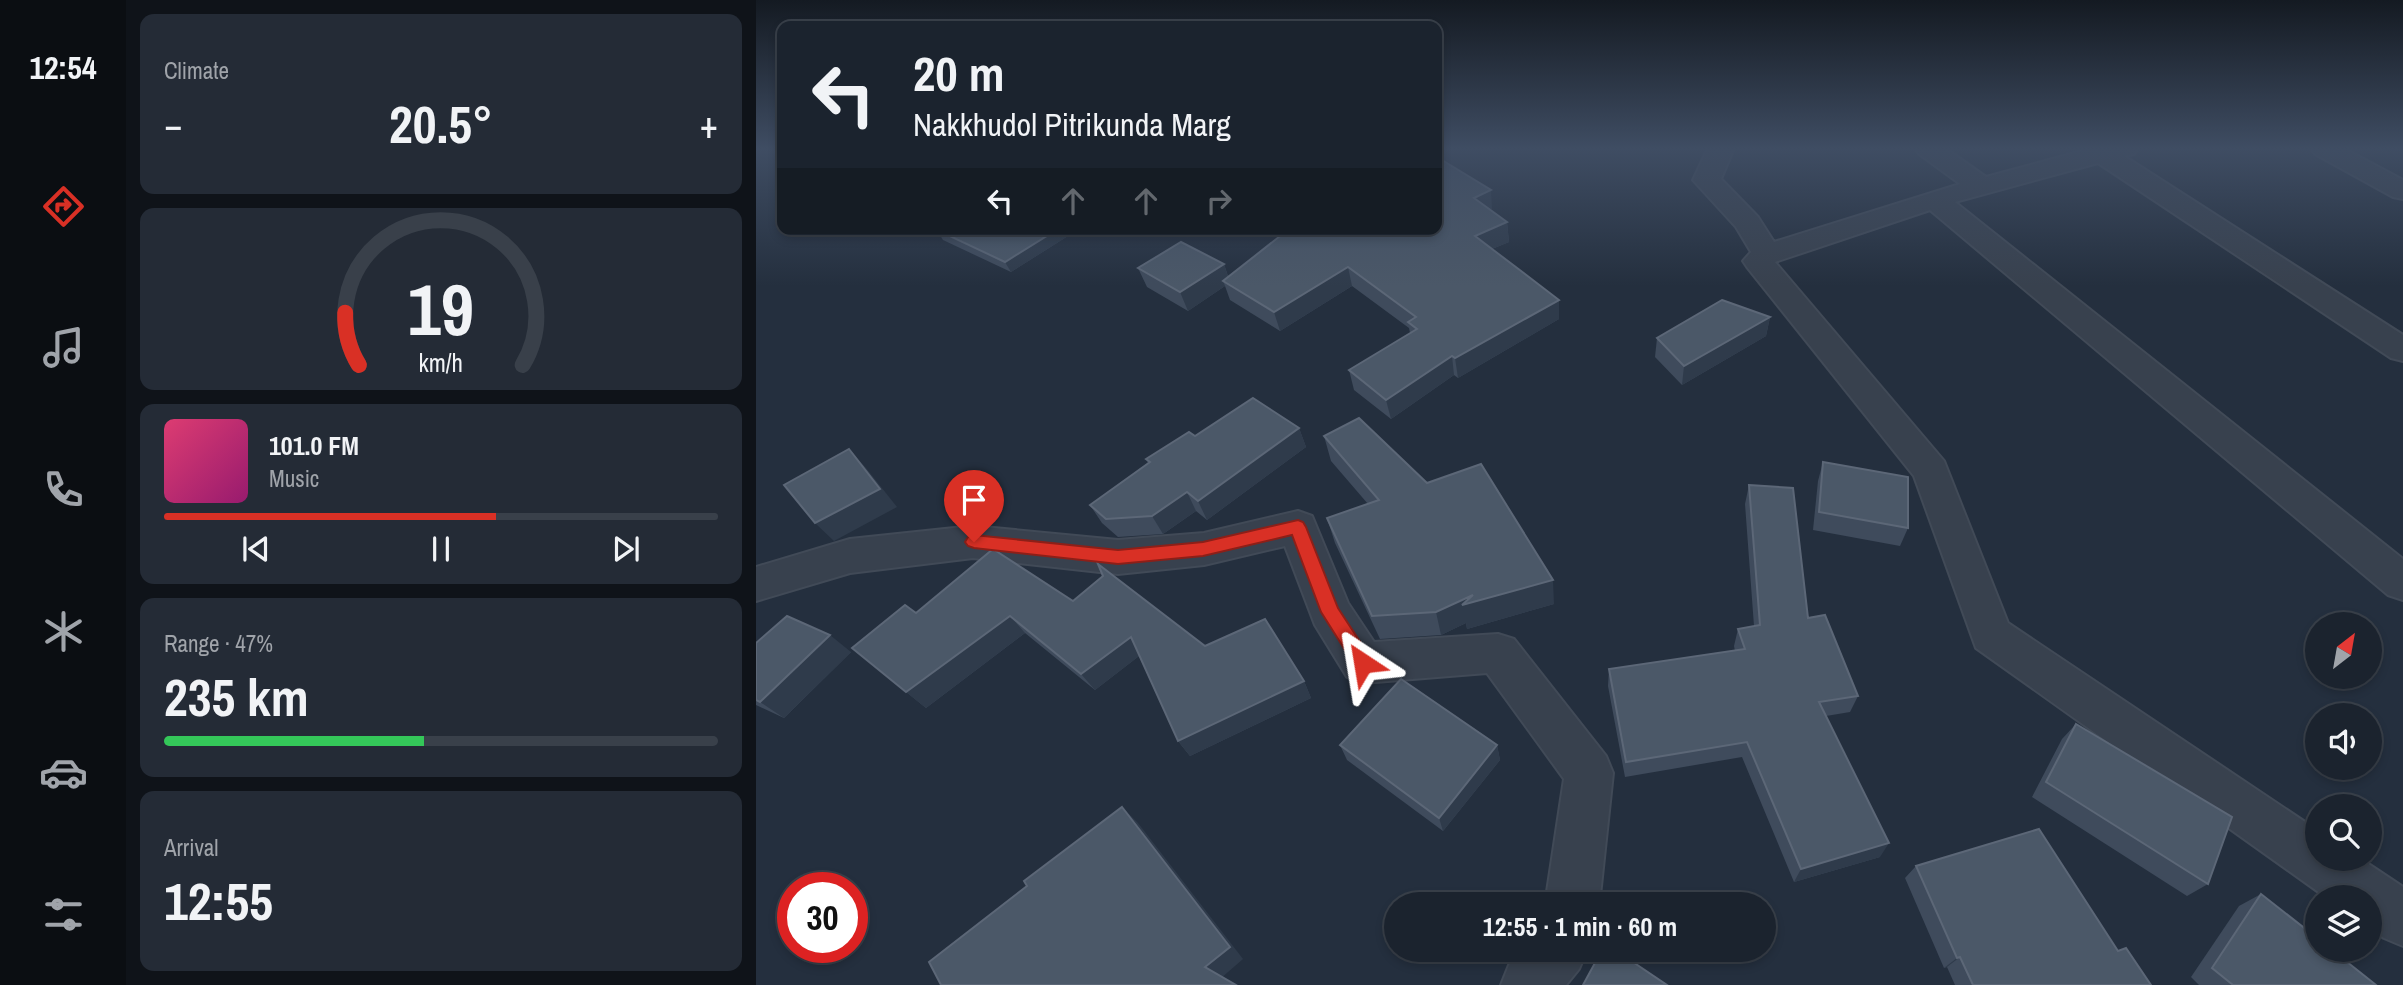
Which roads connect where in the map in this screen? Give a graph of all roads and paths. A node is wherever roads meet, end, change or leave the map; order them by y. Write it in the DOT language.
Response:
graph roads {
  1 [pos="1721,194"];
  2 [pos="1954,194"];
  3 [pos="2172,194"];
  4 [pos="1934,199"];
  5 [pos="1767,254"];
  6 [pos="2403,350"];
  7 [pos="2403,583"];
  8 [pos="756,584"];
  9 [pos="1574,892"];
  10 [pos="2403,919"];
  11 [pos="1549,962"];
  12 [pos="1529,985"];
  1 -- 5 [label="street"];
  2 -- 4 [label="street"];
  3 -- 6 [label="street"];
  4 -- 5 [label="street"];
  4 -- 7 [label="street"];
  5 -- 10 [label="street"];
  8 -- 9 [label="street"];
  11 -- 12 [label="street"];
}
